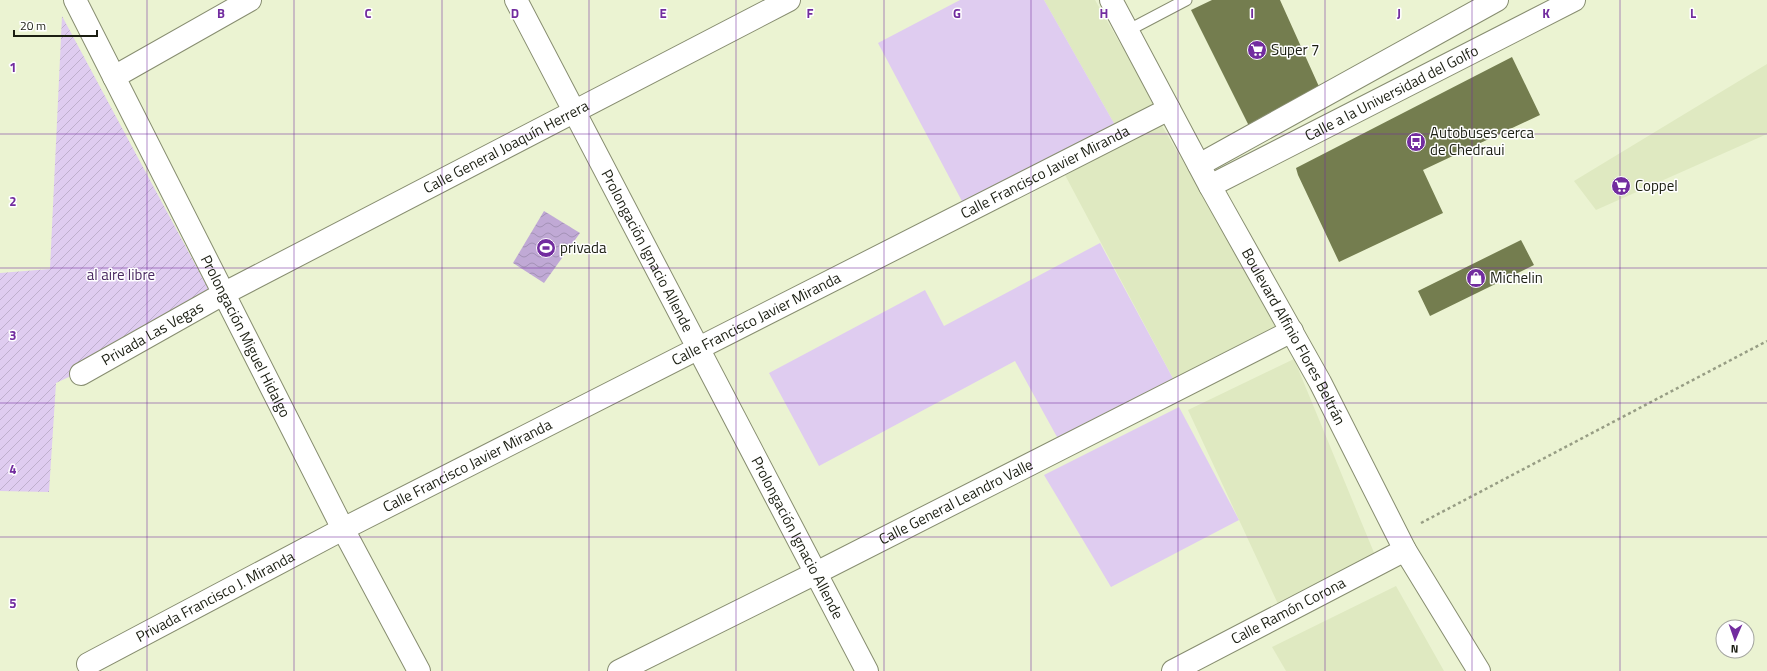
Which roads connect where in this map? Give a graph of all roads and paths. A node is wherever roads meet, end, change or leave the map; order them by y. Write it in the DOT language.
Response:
graph roads {
  1 [pos="75,0"];
  2 [pos="250,0"];
  3 [pos="516,0"];
  4 [pos="790,0"];
  5 [pos="1111,0"];
  6 [pos="1186,0"];
  7 [pos="1497,0"];
  8 [pos="1574,0"];
  9 [pos="1127,32"];
  10 [pos="114,77"];
  11 [pos="1169,109"];
  12 [pos="574,110"];
  13 [pos="1199,165"];
  14 [pos="1210,186"];
  15 [pos="223,294"];
  16 [pos="1292,331"];
  17 [pos="1767,341"];
  18 [pos="699,348"];
  19 [pos="81,374"];
  20 [pos="343,529"];
  21 [pos="1401,543"];
  22 [pos="816,573"];
  23 [pos="88,664"];
  24 [pos="419,671"];
  25 [pos="619,671"];
  26 [pos="867,671"];
  27 [pos="1173,671"];
  28 [pos="1479,671"];
  1 -- 10 [label="street, Prolongación Miguel Hidalgo"];
  2 -- 10 [label="street"];
  3 -- 12 [label="street, Prolongación Ignacio Allende"];
  4 -- 12 [label="street, Calle General Joaquín Herrera"];
  5 -- 9 [label="street, Boulevard Alfinio Flores Beltrán"];
  6 -- 9 [label="lane"];
  7 -- 13 [label="street, Calle a la Universidad del Golfo"];
  8 -- 14 [label="street, Calle a la Universidad del Golfo"];
  9 -- 11 [label="street, Boulevard Alfinio Flores Beltrán"];
  10 -- 15 [label="street, Prolongación Miguel Hidalgo"];
  11 -- 13 [label="street, Boulevard Alfinio Flores Beltrán"];
  11 -- 18 [label="street, Calle Francisco Javier Miranda"];
  12 -- 15 [label="street, Calle General Joaquín Herrera"];
  12 -- 18 [label="street, Prolongación Ignacio Allende"];
  13 -- 14 [label="street, Boulevard Alfinio Flores Beltrán"];
  14 -- 16 [label="street, Boulevard Alfinio Flores Beltrán"];
  15 -- 19 [label="street, Privada Las Vegas"];
  15 -- 20 [label="street, Prolongación Miguel Hidalgo"];
  16 -- 21 [label="street, Boulevard Alfinio Flores Beltrán"];
  16 -- 22 [label="street, Calle General Leandro Valle"];
  17 -- 21 [label="path"];
  18 -- 20 [label="street, Calle Francisco Javier Miranda"];
  18 -- 22 [label="street, Prolongación Ignacio Allende"];
  20 -- 23 [label="street, Privada Francisco J. Miranda"];
  20 -- 24 [label="street, Prolongación Miguel Hidalgo"];
  21 -- 27 [label="street, Calle Ramón Corona"];
  21 -- 28 [label="street, Boulevard Alfinio Flores Beltrán"];
  22 -- 25 [label="street, Calle General Leandro Valle"];
  22 -- 26 [label="street, Prolongación Ignacio Allende"];
}
